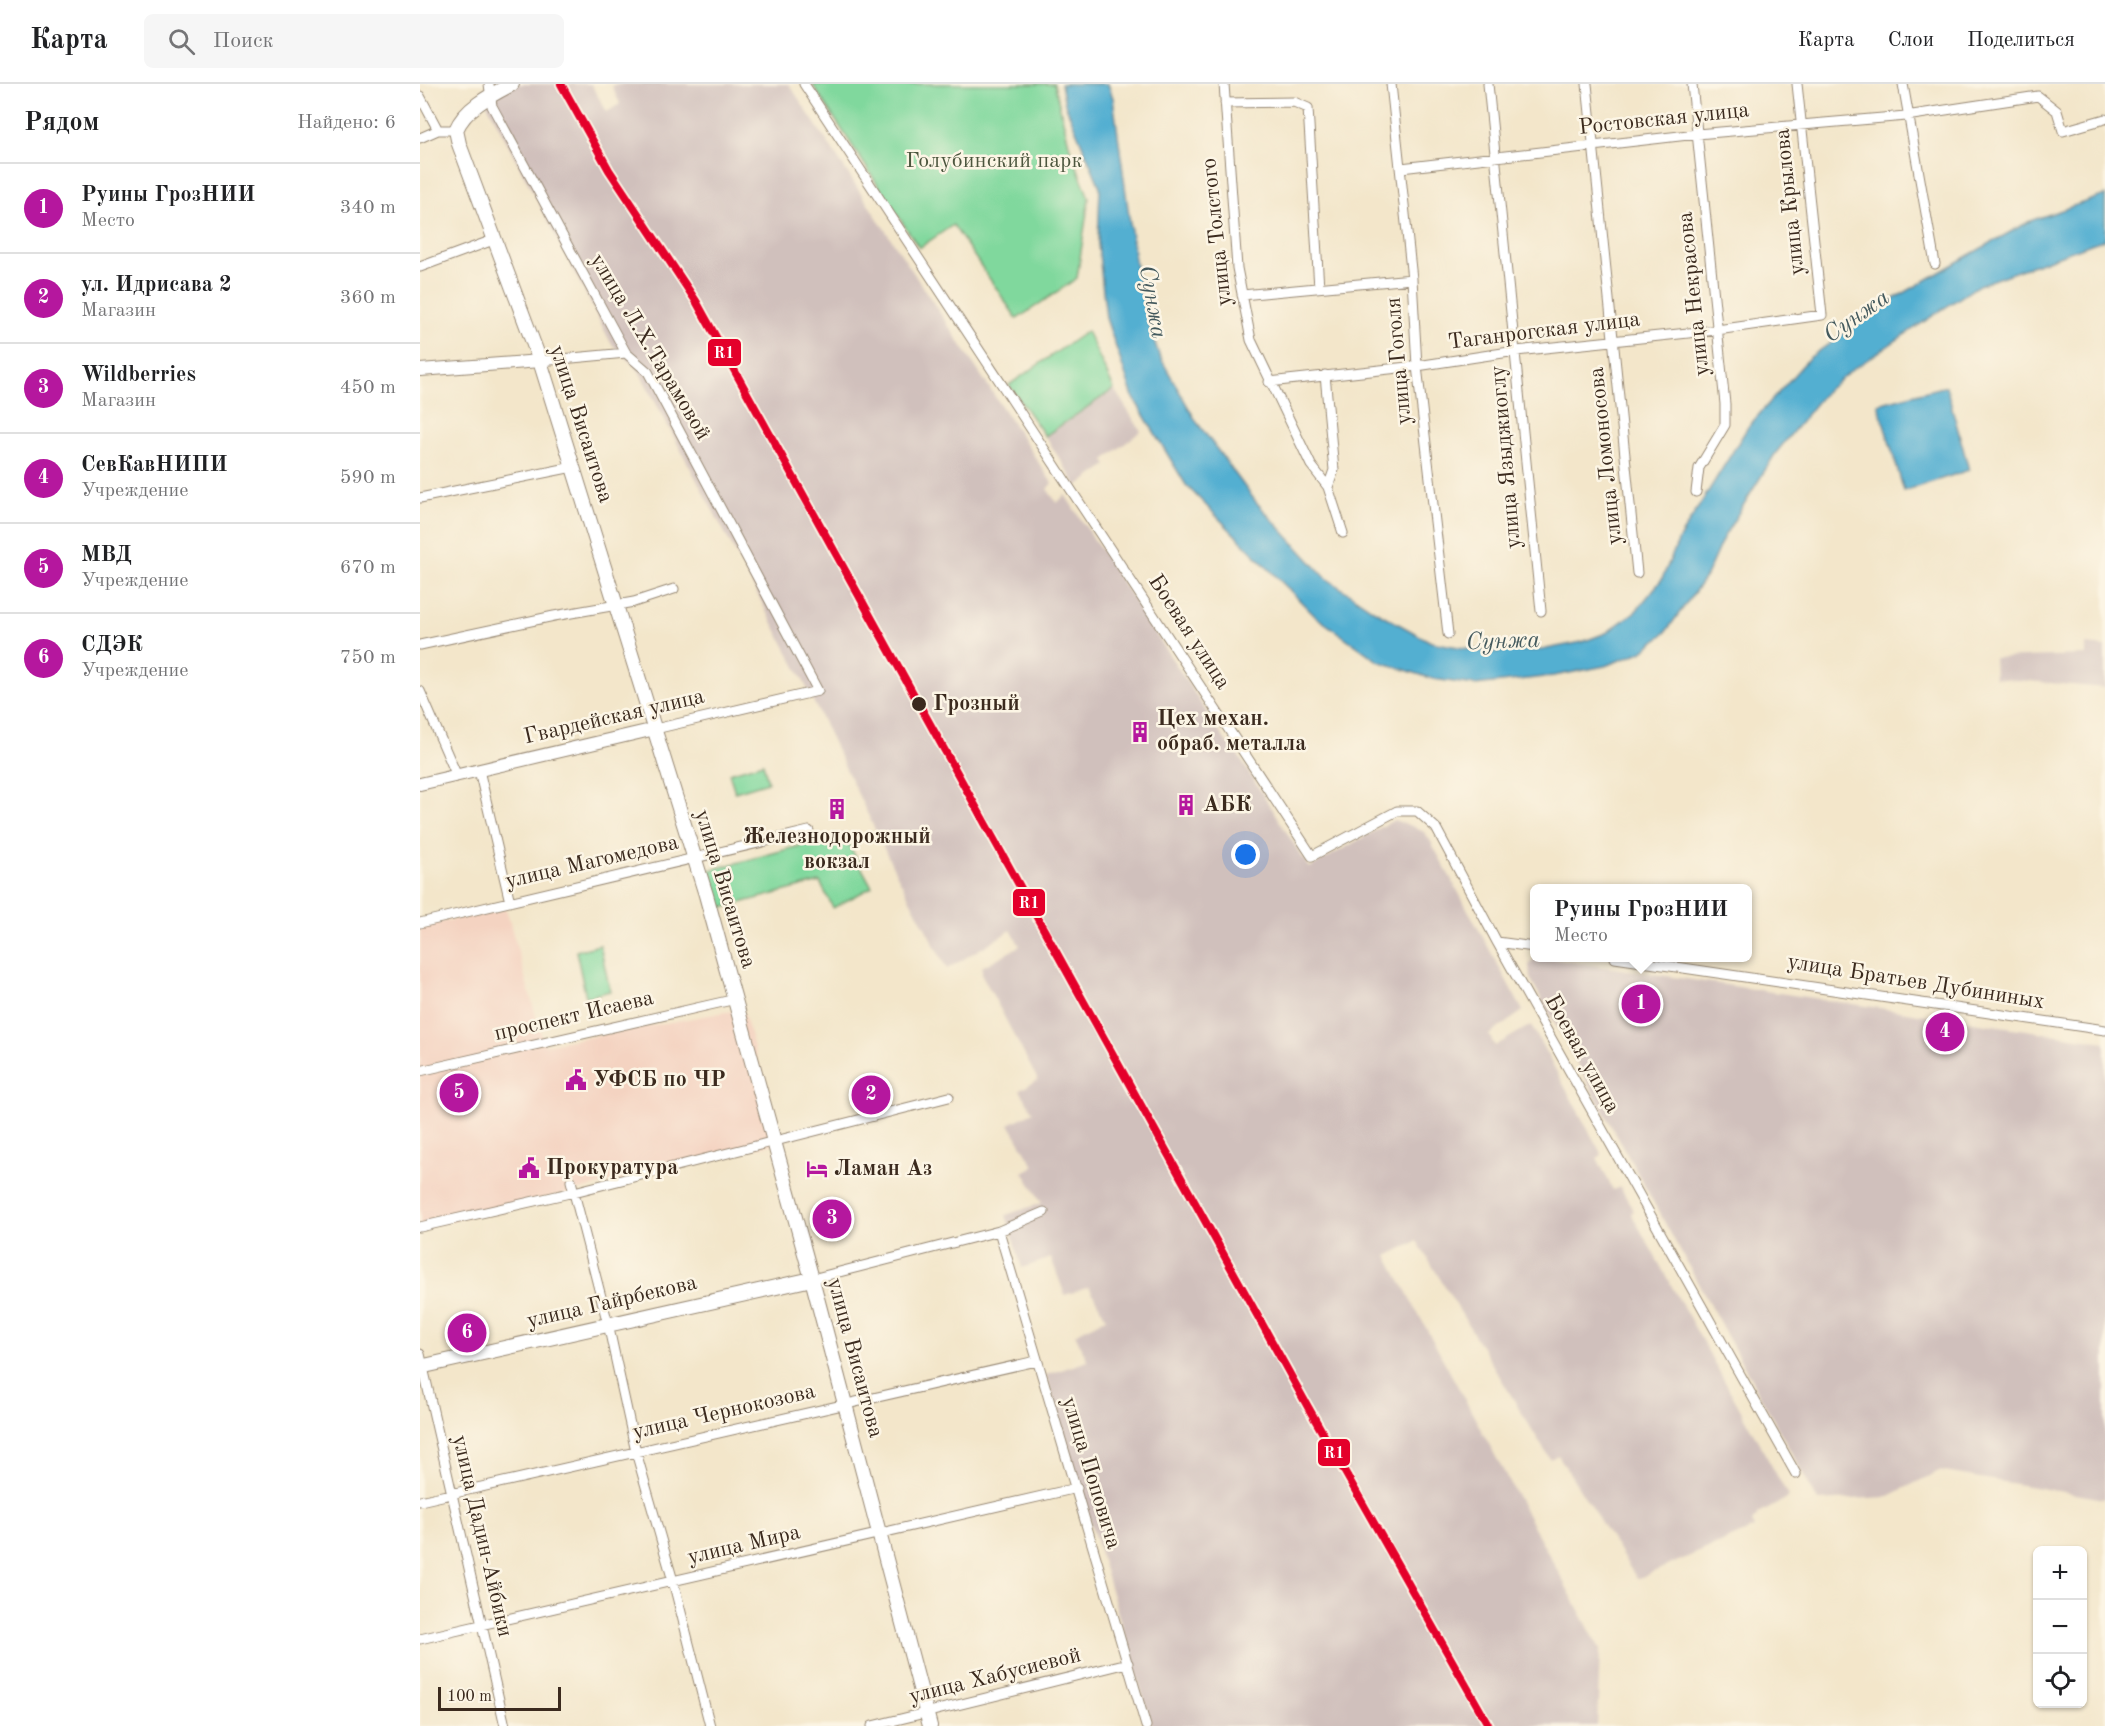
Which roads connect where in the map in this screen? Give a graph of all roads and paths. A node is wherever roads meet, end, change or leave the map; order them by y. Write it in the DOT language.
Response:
graph roads {
  1 [pos="512,84"];
  2 [pos="804,84"];
  3 [pos="1224,84"];
  4 [pos="1391,84"];
  5 [pos="1488,84"];
  6 [pos="1587,84"];
  7 [pos="1692,84"];
  8 [pos="1797,84"];
  9 [pos="1903,84"];
  10 [pos="490,90"];
  11 [pos="420,96"];
  12 [pos="1225,103"];
  13 [pos="1906,116"];
  14 [pos="2105,119"];
  15 [pos="1802,126"];
  16 [pos="438,130"];
  17 [pos="456,130"];
  18 [pos="1697,134"];
  19 [pos="420,138"];
  20 [pos="1593,146"];
  21 [pos="1495,157"];
  22 [pos="1401,168"];
  23 [pos="496,239"];
  24 [pos="1935,264"];
  25 [pos="420,267"];
  26 [pos="1412,279"];
  27 [pos="1319,288"];
  28 [pos="1242,295"];
  29 [pos="1822,315"];
  30 [pos="1717,330"];
  31 [pos="1614,342"];
  32 [pos="1516,351"];
  33 [pos="626,352"];
  34 [pos="540,361"];
  35 [pos="1417,366"];
  36 [pos="420,370"];
  37 [pos="1325,375"];
  38 [pos="1269,382"];
  39 [pos="573,467"];
  40 [pos="1328,487"];
  41 [pos="1696,492"];
  42 [pos="420,498"];
  43 [pos="1343,533"];
  44 [pos="1637,573"];
  45 [pos="674,589"];
  46 [pos="616,606"];
  47 [pos="1541,611"];
  48 [pos="1448,634"];
  49 [pos="420,645"];
  50 [pos="818,691"];
  51 [pos="420,692"];
  52 [pos="656,729"];
  53 [pos="479,770"];
  54 [pos="457,776"];
  55 [pos="420,783"];
  56 [pos="809,831"];
  57 [pos="695,859"];
  58 [pos="510,902"];
  59 [pos="420,923"];
  60 [pos="1497,942"];
  61 [pos="1530,946"];
  62 [pos="1649,962"];
  63 [pos="736,999"];
  64 [pos="2105,1030"];
  65 [pos="420,1071"];
  66 [pos="949,1097"];
  67 [pos="774,1141"];
  68 [pos="571,1181"];
  69 [pos="574,1192"];
  70 [pos="1044,1212"];
  71 [pos="420,1227"];
  72 [pos="999,1231"];
  73 [pos="812,1279"];
  74 [pos="608,1324"];
  75 [pos="1036,1361"];
  76 [pos="421,1362"];
  77 [pos="845,1403"];
  78 [pos="636,1452"];
  79 [pos="1796,1474"];
  80 [pos="1077,1488"];
  81 [pos="451,1494"];
  82 [pos="420,1501"];
  83 [pos="880,1534"];
  84 [pos="673,1581"];
  85 [pos="483,1624"];
  86 [pos="420,1639"];
  87 [pos="1128,1663"];
  88 [pos="928,1720"];
  89 [pos="505,1726"];
  90 [pos="710,1726"];
  91 [pos="872,1726"];
  92 [pos="1146,1726"];
  1 -- 10 [label="main road"];
  2 -- 60 [label="street, Боевая улица"];
  3 -- 12 [label="street, улица Толстого"];
  4 -- 22 [label="street, улица Гоголя"];
  5 -- 21 [label="street, улица Языджиоглу"];
  6 -- 20 [label="street, улица Ломоносова"];
  7 -- 18 [label="street, улица Некрасова"];
  8 -- 15 [label="street, улица Крылова"];
  9 -- 13 [label="street"];
  10 -- 17 [label="main road"];
  10 -- 33 [label="street, улица Л.Х.Тарамовой"];
  11 -- 16 [label="street"];
  12 -- 27 [label="street"];
  12 -- 28 [label="street, улица Толстого"];
  13 -- 14 [label="street, Ростовская улица"];
  13 -- 15 [label="street, Ростовская улица"];
  13 -- 24 [label="street"];
  15 -- 18 [label="street, Ростовская улица"];
  15 -- 29 [label="street, улица Крылова"];
  16 -- 17 [label="street"];
  16 -- 19 [label="street"];
  17 -- 23 [label="main road, улица Висаитова"];
  18 -- 20 [label="street, Ростовская улица"];
  18 -- 30 [label="street, улица Некрасова"];
  20 -- 21 [label="street, Ростовская улица"];
  20 -- 31 [label="street, улица Ломоносова"];
  21 -- 22 [label="street, Ростовская улица"];
  21 -- 32 [label="street, улица Языджиоглу"];
  22 -- 26 [label="street, улица Гоголя"];
  23 -- 25 [label="street"];
  23 -- 34 [label="main road, улица Висаитова"];
  26 -- 27 [label="street"];
  26 -- 35 [label="street, улица Гоголя"];
  27 -- 28 [label="street"];
  28 -- 38 [label="street, улица Толстого"];
  29 -- 30 [label="street, Таганрогская улица"];
  30 -- 31 [label="street, Таганрогская улица"];
  30 -- 41 [label="street, улица Некрасова"];
  31 -- 32 [label="street, Таганрогская улица"];
  31 -- 44 [label="street, улица Ломоносова"];
  32 -- 35 [label="street, Таганрогская улица"];
  32 -- 47 [label="street, улица Языджиоглу"];
  33 -- 34 [label="street"];
  33 -- 50 [label="street, улица Л.Х.Тарамовой"];
  34 -- 36 [label="street"];
  34 -- 39 [label="main road, улица Висаитова"];
  35 -- 37 [label="street, Таганрогская улица"];
  35 -- 48 [label="street, улица Гоголя"];
  37 -- 38 [label="street, Таганрогская улица"];
  37 -- 40 [label="street"];
  38 -- 40 [label="street, улица Толстого"];
  39 -- 42 [label="street"];
  39 -- 46 [label="main road, улица Висаитова"];
  40 -- 43 [label="street, улица Толстого"];
  45 -- 46 [label="street"];
  46 -- 49 [label="street"];
  46 -- 52 [label="main road, улица Висаитова"];
  50 -- 52 [label="street, Гвардейская улица"];
  51 -- 54 [label="street"];
  52 -- 53 [label="street, Гвардейская улица"];
  52 -- 57 [label="main road, улица Висаитова"];
  53 -- 54 [label="street, Гвардейская улица"];
  53 -- 58 [label="street"];
  54 -- 55 [label="street, Гвардейская улица"];
  56 -- 57 [label="street, улица Магомедова"];
  57 -- 58 [label="street, улица Магомедова"];
  57 -- 63 [label="main road, улица Висаитова"];
  58 -- 59 [label="street, улица Магомедова"];
  60 -- 61 [label="street"];
  60 -- 79 [label="street, Боевая улица"];
  62 -- 64 [label="street, улица Братьев Дубининых"];
  63 -- 65 [label="street, проспект Исаева"];
  63 -- 67 [label="main road, улица Висаитова"];
  66 -- 67 [label="street"];
  67 -- 69 [label="street"];
  67 -- 73 [label="main road, улица Висаитова"];
  68 -- 69 [label="street"];
  69 -- 71 [label="street"];
  69 -- 74 [label="street"];
  70 -- 72 [label="street"];
  72 -- 73 [label="street"];
  72 -- 75 [label="street, улица Поповича"];
  73 -- 74 [label="main road, улица Гайрбекова"];
  73 -- 77 [label="main road, улица Висаитова"];
  74 -- 76 [label="main road, улица Гайрбекова"];
  74 -- 78 [label="street"];
  75 -- 77 [label="street, улица Чернокозова"];
  75 -- 80 [label="street, улица Поповича"];
  76 -- 81 [label="street, улица Дадин-Айбики"];
  77 -- 78 [label="street, улица Чернокозова"];
  77 -- 83 [label="main road, улица Висаитова"];
  78 -- 81 [label="street, улица Чернокозова"];
  78 -- 84 [label="street"];
  80 -- 83 [label="street, улица Мира"];
  80 -- 87 [label="street, улица Поповича"];
  81 -- 82 [label="street, улица Чернокозова"];
  81 -- 85 [label="street, улица Дадин-Айбики"];
  83 -- 84 [label="street, улица Мира"];
  83 -- 88 [label="main road, улица Висаитова"];
  84 -- 85 [label="street, улица Мира"];
  84 -- 90 [label="street"];
  85 -- 86 [label="street, улица Мира"];
  85 -- 89 [label="street, улица Дадин-Айбики"];
  87 -- 88 [label="street, улица Хабусиевой"];
  87 -- 92 [label="street, улица Поповича"];
  88 -- 91 [label="street, улица Хабусиевой"];
}
